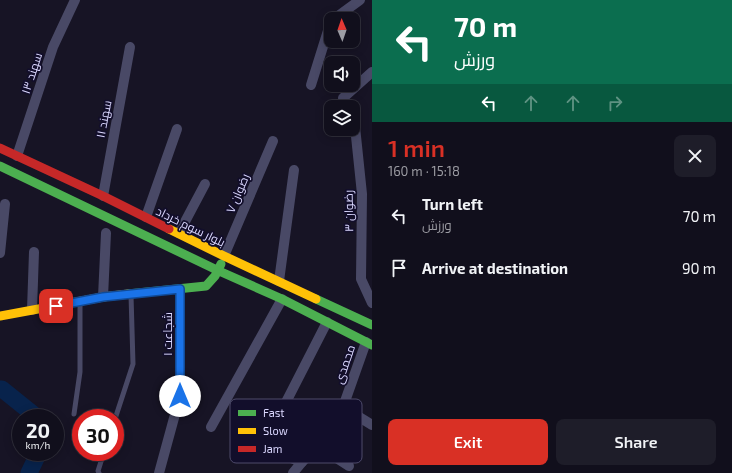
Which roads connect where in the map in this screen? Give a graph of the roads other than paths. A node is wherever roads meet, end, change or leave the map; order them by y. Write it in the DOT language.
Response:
graph roads {
  1 [pos="75,0"];
  2 [pos="360,0"];
  3 [pos="344,12"];
  4 [pos="324,43"];
  5 [pos="130,47"];
  6 [pos="372,72"];
  7 [pos="311,84"];
  8 [pos="343,98"];
  9 [pos="177,129"];
  10 [pos="356,136"];
  11 [pos="273,141"];
  12 [pos="0,148"];
  13 [pos="17,156"];
  14 [pos="0,166"];
  15 [pos="294,170"];
  16 [pos="205,184"];
  17 [pos="102,196"];
  18 [pos="5,204"];
  19 [pos="146,217"];
  20 [pos="106,233"];
  21 [pos="179,233"];
  22 [pos="34,252"];
  23 [pos="0,253"];
  24 [pos="224,256"];
  25 [pos="219,271"];
  26 [pos="279,281"];
  27 [pos="180,289"];
  28 [pos="131,294"];
  29 [pos="103,297"];
  30 [pos="282,299"];
  31 [pos="80,302"];
  32 [pos="372,303"];
  33 [pos="32,310"];
  34 [pos="0,316"];
  35 [pos="327,322"];
  36 [pos="372,322"];
  37 [pos="369,343"];
  38 [pos="288,399"];
  39 [pos="346,399"];
  40 [pos="75,409"];
  41 [pos="118,409"];
  42 [pos="362,419"];
  43 [pos="372,425"];
  44 [pos="211,427"];
  45 [pos="101,461"];
  46 [pos="301,463"];
  47 [pos="344,463"];
  48 [pos="349,466"];
  49 [pos="99,473"];
  50 [pos="159,473"];
  51 [pos="293,473"];
  1 -- 13 [label="street, سهند ۱۳"];
  2 -- 3 [label="street"];
  4 -- 7 [label="street"];
  5 -- 17 [label="street, سهند ۱۱"];
  6 -- 8 [label="street"];
  9 -- 19 [label="street"];
  10 -- 32 [label="street, رضوان ۳"];
  11 -- 24 [label="street, رضوان ۷"];
  12 -- 13 [label="main road, بلوار سوم خرداد"];
  13 -- 17 [label="main road, بلوار سوم خرداد"];
  14 -- 25 [label="main road"];
  15 -- 26 [label="street"];
  16 -- 21 [label="street"];
  17 -- 19 [label="main road, بلوار سوم خرداد"];
  18 -- 23 [label="street"];
  19 -- 21 [label="main road, بلوار سوم خرداد"];
  20 -- 29 [label="street"];
  21 -- 24 [label="main road, بلوار سوم خرداد"];
  22 -- 33 [label="street"];
  24 -- 25 [label="main road"];
  24 -- 26 [label="main road, بلوار سوم خرداد"];
  25 -- 27 [label="main road"];
  25 -- 30 [label="main road"];
  26 -- 36 [label="main road, بلوار سوم خرداد"];
  27 -- 28 [label="main road"];
  27 -- 50 [label="street, شجاعت ۱"];
  28 -- 29 [label="main road"];
  28 -- 41 [label="lane"];
  29 -- 31 [label="main road"];
  30 -- 35 [label="main road"];
  30 -- 44 [label="street"];
  31 -- 33 [label="main road"];
  31 -- 40 [label="lane"];
  33 -- 34 [label="main road"];
  35 -- 37 [label="main road"];
  35 -- 38 [label="street"];
  36 -- 37 [label="main road"];
  37 -- 39 [label="street, محمدی"];
  42 -- 43 [label="street"];
  45 -- 49 [label="lane"];
  46 -- 51 [label="street, محمدی"];
  47 -- 48 [label="street"];
}
